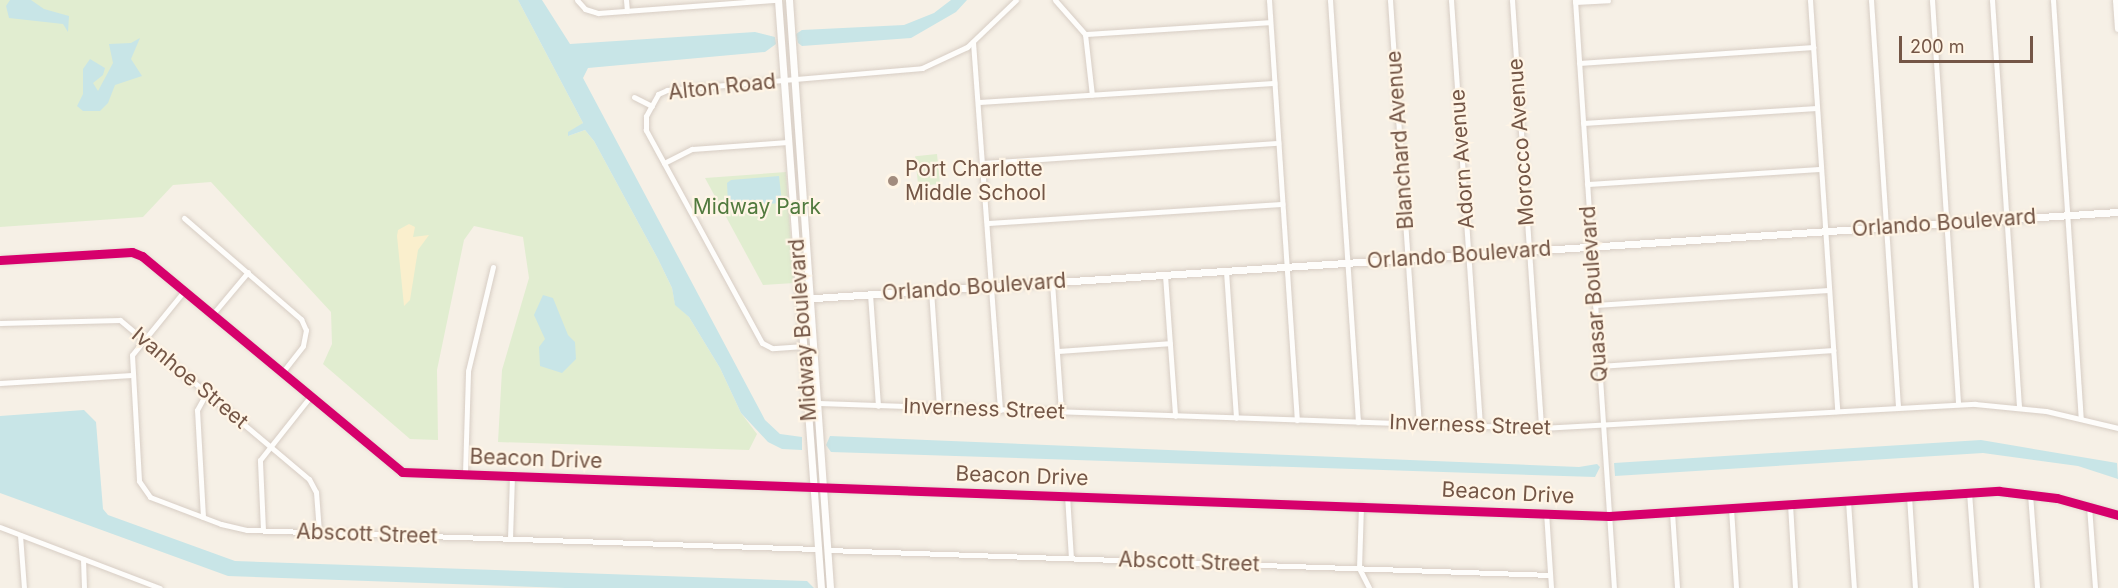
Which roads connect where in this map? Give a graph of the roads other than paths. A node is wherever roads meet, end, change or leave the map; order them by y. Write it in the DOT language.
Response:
graph roads {
  1 [pos="577,0"];
  2 [pos="626,0"];
  3 [pos="677,0"];
  4 [pos="776,0"];
  5 [pos="789,0"];
  6 [pos="1016,0"];
  7 [pos="1055,0"];
  8 [pos="1269,0"];
  9 [pos="1330,0"];
  10 [pos="1390,0"];
  11 [pos="1451,0"];
  12 [pos="1512,0"];
  13 [pos="1608,0"];
  14 [pos="1810,0"];
  15 [pos="1871,0"];
  16 [pos="1932,0"];
  17 [pos="1992,0"];
  18 [pos="2053,0"];
  19 [pos="2116,0"];
  20 [pos="1575,1"];
  21 [pos="728,2"];
  22 [pos="677,7"];
  23 [pos="627,11"];
  24 [pos="1270,22"];
  25 [pos="2118,28"];
  26 [pos="1085,34"];
  27 [pos="973,42"];
  28 [pos="1813,47"];
  29 [pos="1579,63"];
  30 [pos="794,80"];
  31 [pos="783,81"];
  32 [pos="1274,83"];
  33 [pos="1092,95"];
  34 [pos="634,97"];
  35 [pos="978,102"];
  36 [pos="652,106"];
  37 [pos="1817,108"];
  38 [pos="1583,123"];
  39 [pos="788,142"];
  40 [pos="1278,143"];
  41 [pos="664,163"];
  42 [pos="982,163"];
  43 [pos="1821,169"];
  44 [pos="1587,184"];
  45 [pos="1282,204"];
  46 [pos="2118,212"];
  47 [pos="2067,215"];
  48 [pos="184,218"];
  49 [pos="2007,219"];
  50 [pos="987,223"];
  51 [pos="1946,223"];
  52 [pos="1886,227"];
  53 [pos="1825,231"];
  54 [pos="1591,247"];
  55 [pos="1529,251"];
  56 [pos="1468,255"];
  57 [pos="1407,259"];
  58 [pos="0,260"];
  59 [pos="1347,263"];
  60 [pos="493,267"];
  61 [pos="1286,267"];
  62 [pos="1226,271"];
  63 [pos="248,272"];
  64 [pos="1165,275"];
  65 [pos="1052,282"];
  66 [pos="992,286"];
  67 [pos="931,290"];
  68 [pos="1829,290"];
  69 [pos="184,291"];
  70 [pos="870,294"];
  71 [pos="811,298"];
  72 [pos="800,299"];
  73 [pos="1595,305"];
  74 [pos="212,315"];
  75 [pos="0,323"];
  76 [pos="144,339"];
  77 [pos="1170,344"];
  78 [pos="804,346"];
  79 [pos="1833,350"];
  80 [pos="1057,351"];
  81 [pos="1599,366"];
  82 [pos="282,373"];
  83 [pos="132,375"];
  84 [pos="0,383"];
  85 [pos="207,392"];
  86 [pos="310,397"];
  87 [pos="819,403"];
  88 [pos="1958,404"];
  89 [pos="878,406"];
  90 [pos="1898,407"];
  91 [pos="2019,407"];
  92 [pos="939,408"];
  93 [pos="1000,410"];
  94 [pos="1837,411"];
  95 [pos="1061,412"];
  96 [pos="1175,416"];
  97 [pos="1236,418"];
  98 [pos="2081,418"];
  99 [pos="1297,420"];
  100 [pos="1358,422"];
  101 [pos="1419,424"];
  102 [pos="1480,426"];
  103 [pos="1603,426"];
  104 [pos="1541,428"];
  105 [pos="2118,428"];
  106 [pos="270,445"];
  107 [pos="465,474"];
  108 [pos="512,476"];
  109 [pos="814,486"];
  110 [pos="824,487"];
  111 [pos="1969,492"];
  112 [pos="2030,494"];
  113 [pos="1067,495"];
  114 [pos="1909,496"];
  115 [pos="1848,501"];
  116 [pos="1790,504"];
  117 [pos="1361,505"];
  118 [pos="2089,506"];
  119 [pos="1731,508"];
  120 [pos="1546,512"];
  121 [pos="1672,512"];
  122 [pos="2118,514"];
  123 [pos="1609,516"];
  124 [pos="203,517"];
  125 [pos="0,527"];
  126 [pos="263,530"];
  127 [pos="319,532"];
  128 [pos="20,535"];
  129 [pos="510,539"];
  130 [pos="818,549"];
  131 [pos="828,550"];
  132 [pos="1071,558"];
  133 [pos="83,559"];
  134 [pos="1359,568"];
  135 [pos="1550,574"];
  136 [pos="145,585"];
  137 [pos="24,588"];
  138 [pos="84,588"];
  139 [pos="160,588"];
  140 [pos="820,588"];
  141 [pos="830,588"];
  142 [pos="1369,588"];
  143 [pos="1551,588"];
  144 [pos="1614,588"];
  145 [pos="1677,588"];
  146 [pos="1736,588"];
  147 [pos="1795,588"];
  148 [pos="1854,588"];
  149 [pos="1915,588"];
  150 [pos="1976,588"];
  151 [pos="2037,588"];
  152 [pos="2095,588"];
  1 -- 23 [label="street"];
  2 -- 23 [label="street"];
  3 -- 22 [label="street"];
  4 -- 21 [label="street"];
  4 -- 31 [label="street, Midway Boulevard"];
  5 -- 30 [label="street, Midway Boulevard"];
  6 -- 27 [label="street, Alton Road"];
  7 -- 26 [label="street"];
  8 -- 24 [label="street"];
  9 -- 59 [label="street"];
  10 -- 57 [label="street, Blanchard Avenue"];
  11 -- 56 [label="street, Adorn Avenue"];
  12 -- 55 [label="street, Morocco Avenue"];
  13 -- 20 [label="street"];
  14 -- 28 [label="street"];
  15 -- 52 [label="street"];
  16 -- 51 [label="street"];
  17 -- 49 [label="street"];
  18 -- 47 [label="street"];
  19 -- 25 [label="street"];
  20 -- 29 [label="street, Quasar Boulevard"];
  21 -- 22 [label="street"];
  22 -- 23 [label="street"];
  24 -- 26 [label="street"];
  24 -- 32 [label="street"];
  26 -- 33 [label="street"];
  27 -- 30 [label="street, Alton Road"];
  27 -- 35 [label="street"];
  28 -- 29 [label="street"];
  28 -- 37 [label="street"];
  29 -- 38 [label="street, Quasar Boulevard"];
  30 -- 31 [label="street, Alton Road"];
  30 -- 71 [label="street, Midway Boulevard"];
  31 -- 36 [label="street, Alton Road"];
  31 -- 39 [label="street, Midway Boulevard"];
  32 -- 33 [label="street"];
  32 -- 40 [label="street"];
  33 -- 35 [label="street"];
  34 -- 36 [label="street"];
  35 -- 42 [label="street"];
  36 -- 41 [label="street, Alton Road"];
  37 -- 38 [label="street"];
  37 -- 43 [label="street"];
  38 -- 44 [label="street, Quasar Boulevard"];
  39 -- 41 [label="street"];
  39 -- 72 [label="street, Midway Boulevard"];
  40 -- 42 [label="street"];
  40 -- 45 [label="street"];
  41 -- 78 [label="street, Alton Road"];
  42 -- 50 [label="street"];
  43 -- 44 [label="street"];
  43 -- 53 [label="street"];
  44 -- 54 [label="street, Quasar Boulevard"];
  45 -- 50 [label="street"];
  45 -- 61 [label="street"];
  46 -- 47 [label="street, Orlando Boulevard"];
  47 -- 49 [label="street, Orlando Boulevard"];
  47 -- 98 [label="street"];
  48 -- 63 [label="street"];
  49 -- 51 [label="street, Orlando Boulevard"];
  49 -- 91 [label="street"];
  50 -- 66 [label="street"];
  51 -- 52 [label="street, Orlando Boulevard"];
  51 -- 88 [label="street"];
  52 -- 53 [label="street, Orlando Boulevard"];
  52 -- 90 [label="street"];
  53 -- 54 [label="street, Orlando Boulevard"];
  53 -- 68 [label="street"];
  54 -- 55 [label="street, Orlando Boulevard"];
  54 -- 73 [label="street, Quasar Boulevard"];
  55 -- 56 [label="street, Orlando Boulevard"];
  55 -- 104 [label="street, Morocco Avenue"];
  56 -- 57 [label="street, Orlando Boulevard"];
  56 -- 102 [label="street, Adorn Avenue"];
  57 -- 59 [label="street, Orlando Boulevard"];
  57 -- 101 [label="street, Blanchard Avenue"];
  58 -- 69 [label="street, Beacon Drive"];
  59 -- 61 [label="street, Orlando Boulevard"];
  59 -- 100 [label="street"];
  60 -- 107 [label="street"];
  61 -- 62 [label="street, Orlando Boulevard"];
  61 -- 99 [label="street"];
  62 -- 64 [label="street, Orlando Boulevard"];
  62 -- 97 [label="street"];
  63 -- 74 [label="street"];
  63 -- 82 [label="street"];
  64 -- 65 [label="street, Orlando Boulevard"];
  64 -- 77 [label="street"];
  65 -- 66 [label="street, Orlando Boulevard"];
  65 -- 80 [label="street"];
  66 -- 67 [label="street, Orlando Boulevard"];
  66 -- 93 [label="street"];
  67 -- 70 [label="street, Orlando Boulevard"];
  67 -- 92 [label="street"];
  68 -- 73 [label="street"];
  68 -- 79 [label="street"];
  69 -- 74 [label="street, Beacon Drive"];
  69 -- 76 [label="street, Abscott Street"];
  70 -- 71 [label="street, Orlando Boulevard"];
  70 -- 89 [label="street"];
  71 -- 72 [label="street, Orlando Boulevard"];
  71 -- 87 [label="street, Midway Boulevard"];
  72 -- 78 [label="street, Midway Boulevard"];
  73 -- 81 [label="street, Quasar Boulevard"];
  74 -- 82 [label="street, Beacon Drive"];
  75 -- 76 [label="street, Ivanhoe Street"];
  76 -- 83 [label="street, Abscott Street"];
  76 -- 85 [label="street, Ivanhoe Street"];
  77 -- 80 [label="street"];
  77 -- 96 [label="street"];
  78 -- 109 [label="street, Midway Boulevard"];
  79 -- 81 [label="street"];
  79 -- 94 [label="street"];
  80 -- 95 [label="street"];
  81 -- 103 [label="street, Quasar Boulevard"];
  82 -- 86 [label="street, Beacon Drive"];
  83 -- 84 [label="street"];
  83 -- 124 [label="street, Abscott Street"];
  85 -- 106 [label="street, Ivanhoe Street"];
  85 -- 124 [label="street"];
  86 -- 106 [label="street"];
  86 -- 107 [label="street, Beacon Drive"];
  87 -- 89 [label="street, Inverness Street"];
  87 -- 110 [label="street, Midway Boulevard"];
  88 -- 90 [label="street, Inverness Street"];
  88 -- 91 [label="street, Inverness Street"];
  89 -- 92 [label="street, Inverness Street"];
  90 -- 94 [label="street, Inverness Street"];
  91 -- 98 [label="street, Inverness Street"];
  92 -- 93 [label="street, Inverness Street"];
  93 -- 95 [label="street, Inverness Street"];
  94 -- 103 [label="street, Inverness Street"];
  95 -- 96 [label="street, Inverness Street"];
  96 -- 97 [label="street, Inverness Street"];
  97 -- 99 [label="street, Inverness Street"];
  98 -- 105 [label="street, Inverness Street"];
  99 -- 100 [label="street, Inverness Street"];
  100 -- 101 [label="street, Inverness Street"];
  101 -- 102 [label="street, Inverness Street"];
  102 -- 104 [label="street, Inverness Street"];
  103 -- 104 [label="street, Inverness Street"];
  103 -- 123 [label="street, Quasar Boulevard"];
  106 -- 126 [label="street"];
  106 -- 127 [label="street, Ivanhoe Street"];
  107 -- 108 [label="street, Beacon Drive"];
  108 -- 109 [label="street, Beacon Drive"];
  108 -- 129 [label="street"];
  109 -- 110 [label="street, Beacon Drive"];
  109 -- 130 [label="street, Midway Boulevard"];
  110 -- 113 [label="street, Beacon Drive"];
  110 -- 131 [label="street, Midway Boulevard"];
  111 -- 112 [label="street, Beacon Drive"];
  111 -- 114 [label="street, Beacon Drive"];
  111 -- 150 [label="street"];
  112 -- 118 [label="street, Beacon Drive"];
  112 -- 151 [label="street"];
  113 -- 117 [label="street, Beacon Drive"];
  113 -- 132 [label="street"];
  114 -- 115 [label="street, Beacon Drive"];
  114 -- 149 [label="street"];
  115 -- 116 [label="street, Beacon Drive"];
  115 -- 148 [label="street"];
  116 -- 119 [label="street, Beacon Drive"];
  116 -- 147 [label="street"];
  117 -- 120 [label="street, Beacon Drive"];
  117 -- 134 [label="street"];
  118 -- 122 [label="street, Beacon Drive"];
  118 -- 152 [label="street"];
  119 -- 121 [label="street, Beacon Drive"];
  119 -- 146 [label="street"];
  120 -- 123 [label="street, Beacon Drive"];
  120 -- 135 [label="street"];
  121 -- 123 [label="street, Beacon Drive"];
  121 -- 145 [label="street"];
  123 -- 144 [label="street, Quasar Boulevard"];
  124 -- 126 [label="street, Abscott Street"];
  125 -- 128 [label="street"];
  126 -- 127 [label="street, Abscott Street"];
  127 -- 129 [label="street, Abscott Street"];
  128 -- 133 [label="street"];
  128 -- 137 [label="street"];
  129 -- 130 [label="street, Abscott Street"];
  130 -- 140 [label="street, Midway Boulevard"];
  131 -- 132 [label="street, Abscott Street"];
  131 -- 141 [label="street, Midway Boulevard"];
  132 -- 134 [label="street, Abscott Street"];
  133 -- 136 [label="street"];
  133 -- 138 [label="street"];
  134 -- 135 [label="street, Abscott Street"];
  134 -- 142 [label="street"];
  135 -- 143 [label="street"];
  136 -- 139 [label="street"];
}
